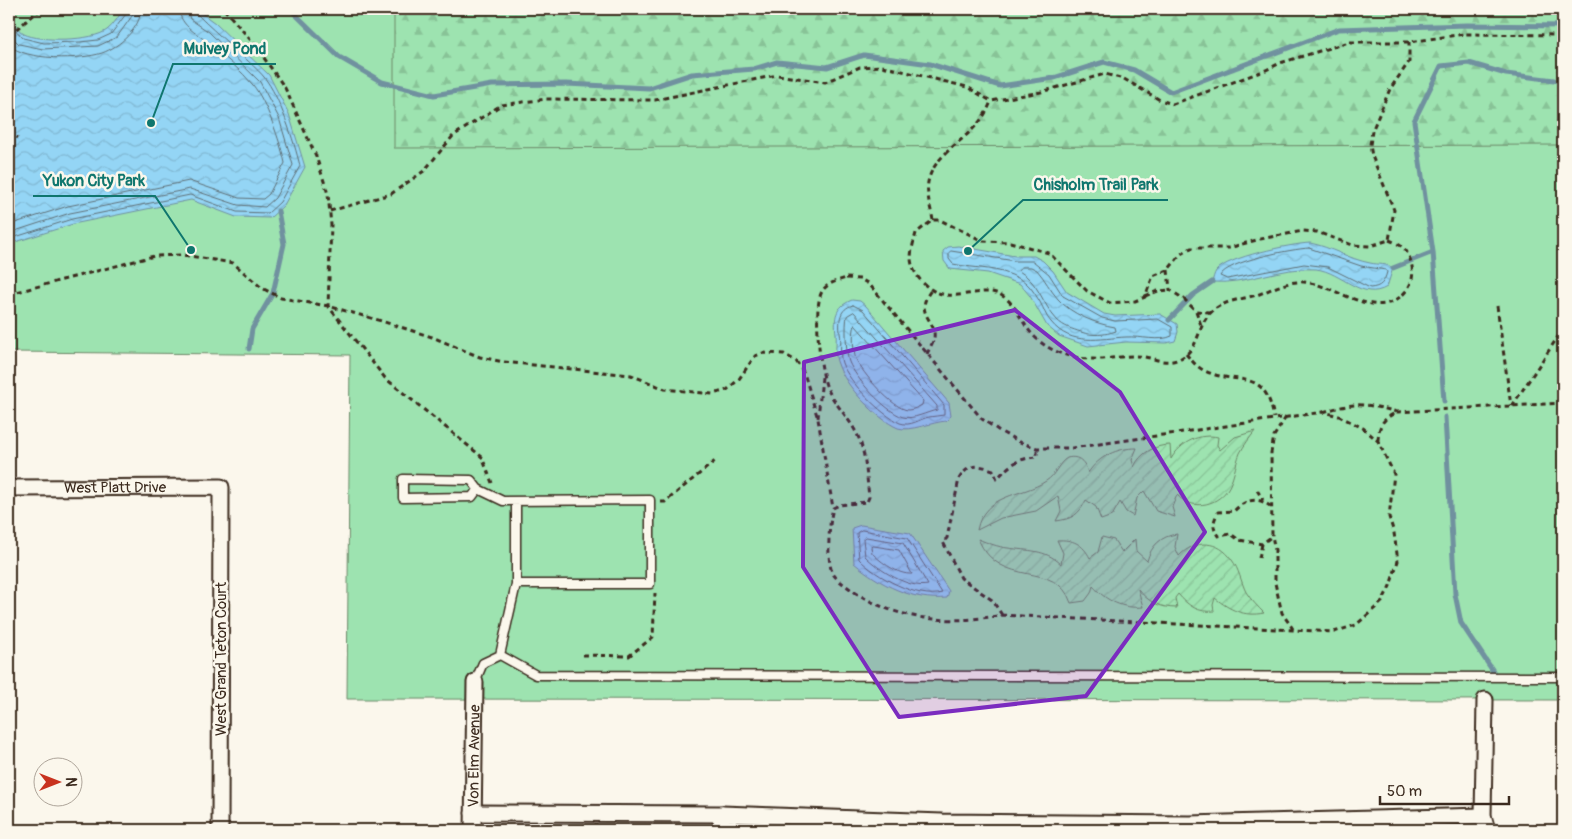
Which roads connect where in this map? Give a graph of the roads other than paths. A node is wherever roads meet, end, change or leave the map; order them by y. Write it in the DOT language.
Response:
graph roads {
  1 [pos="221,487"];
  2 [pos="9,488"];
  3 [pos="478,489"];
  4 [pos="516,501"];
  5 [pos="516,584"];
  6 [pos="500,655"];
  7 [pos="1563,677"];
  8 [pos="475,682"];
  9 [pos="1485,700"];
  10 [pos="473,813"];
  11 [pos="722,814"];
  12 [pos="1485,823"];
  13 [pos="942,826"];
  14 [pos="1190,827"];
  15 [pos="220,830"];
  16 [pos="473,830"];
  17 [pos="721,830"];
  1 -- 2 [label="street, West Platt Drive"];
  1 -- 15 [label="street, West Grand Teton Court"];
  3 -- 3 [label="lane"];
  3 -- 4 [label="lane"];
  4 -- 5 [label="lane"];
  4 -- 5 [label="lane"];
  5 -- 6 [label="lane"];
  6 -- 7 [label="lane"];
  6 -- 8 [label="lane"];
  8 -- 10 [label="street, Von Elm Avenue"];
  9 -- 12 [label="street"];
  10 -- 11 [label="street"];
  10 -- 16 [label="street, Von Elm Avenue"];
  11 -- 13 [label="street"];
  11 -- 17 [label="street"];
  12 -- 14 [label="street"];
  13 -- 14 [label="street"];
}
